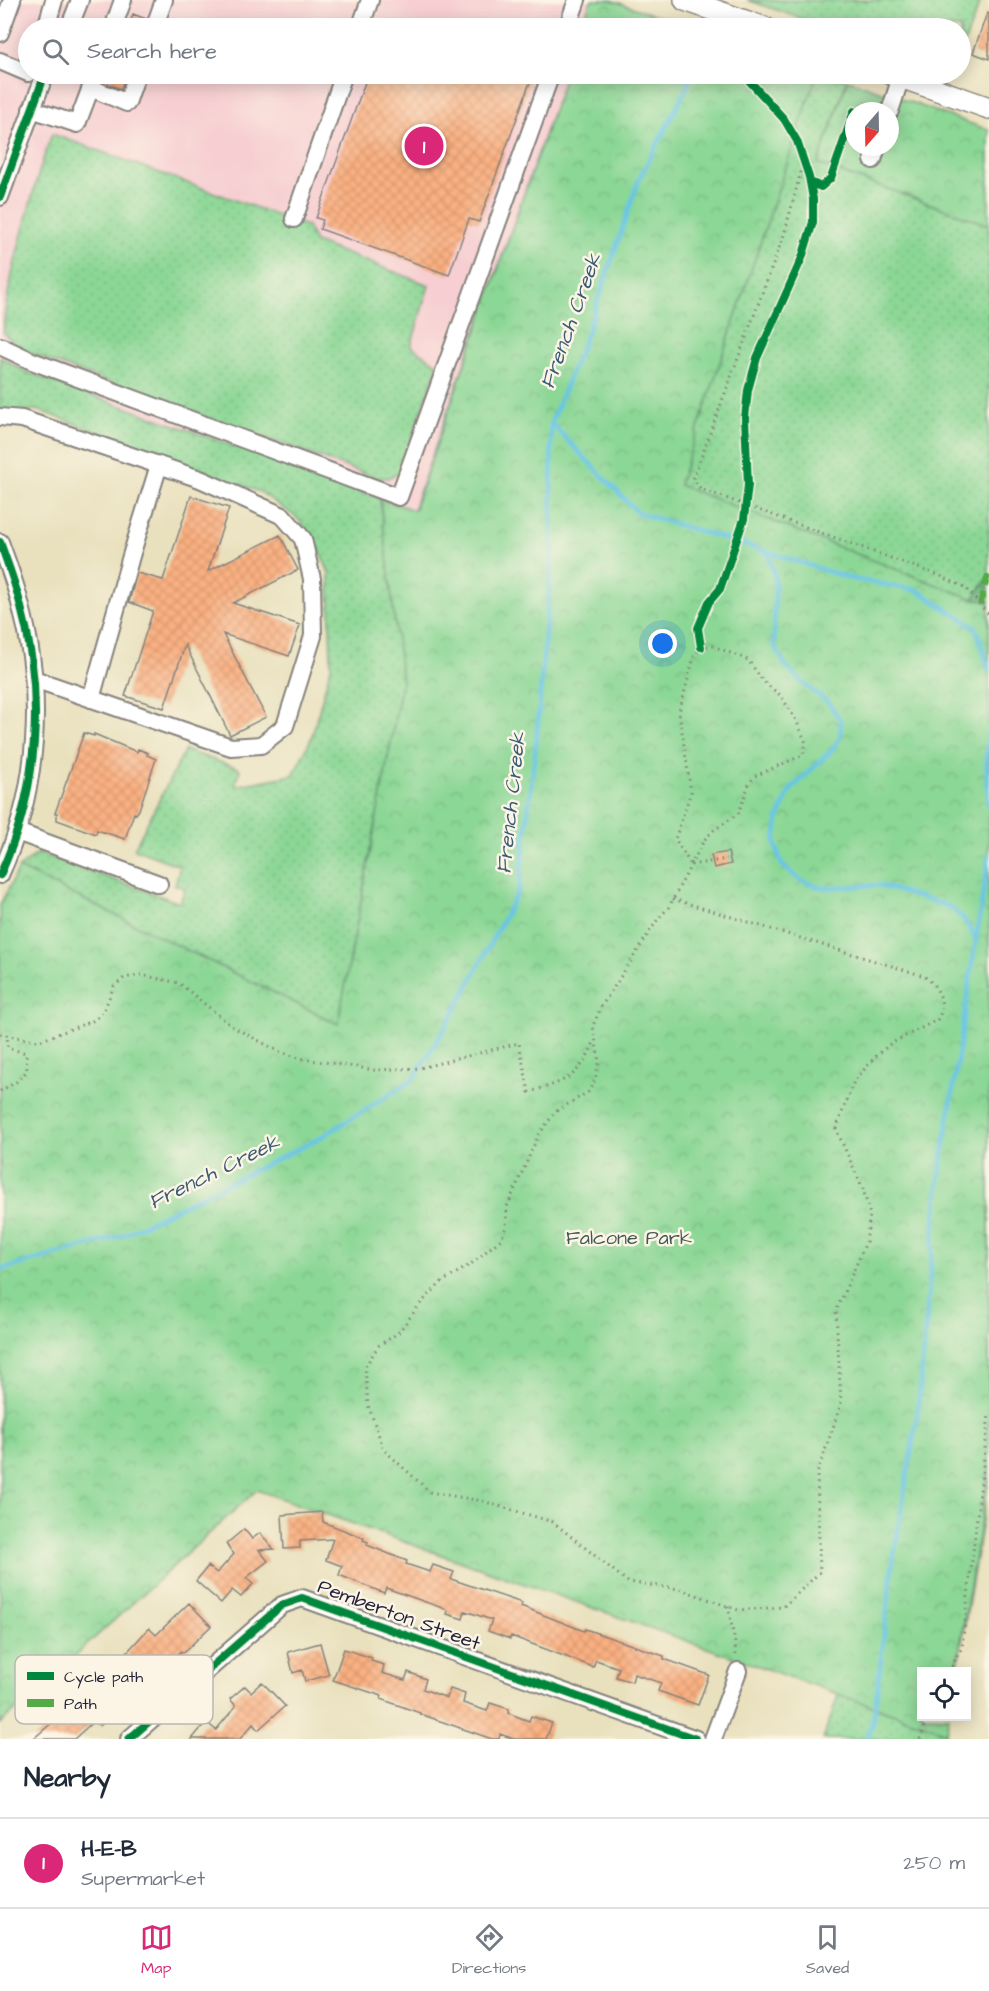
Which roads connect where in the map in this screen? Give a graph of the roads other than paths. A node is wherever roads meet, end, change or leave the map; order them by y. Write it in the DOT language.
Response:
graph roads {
  1 [pos="12,0"];
  2 [pos="54,0"];
  3 [pos="80,0"];
  4 [pos="123,0"];
  5 [pos="164,0"];
  6 [pos="370,0"];
  7 [pos="577,0"];
  8 [pos="686,0"];
  9 [pos="49,18"];
  10 [pos="73,18"];
  11 [pos="117,18"];
  12 [pos="158,18"];
  13 [pos="364,18"];
  14 [pos="571,18"];
  15 [pos="737,18"];
  16 [pos="0,33"];
  17 [pos="0,61"];
  18 [pos="18,67"];
  19 [pos="35,84"];
  20 [pos="92,84"];
  21 [pos="98,84"];
  22 [pos="134,84"];
  23 [pos="341,84"];
  24 [pos="547,84"];
  25 [pos="895,84"];
  26 [pos="922,84"];
  27 [pos="892,102"];
  28 [pos="989,108"];
  29 [pos="31,109"];
  30 [pos="0,197"];
  31 [pos="294,219"];
  32 [pos="0,346"];
  33 [pos="0,417"];
  34 [pos="159,465"];
  35 [pos="0,542"];
  36 [pos="34,679"];
  37 [pos="91,699"];
  38 [pos="17,832"];
  39 [pos="0,875"];
  40 [pos="159,884"];
  41 [pos="213,1665"];
  42 [pos="738,1671"];
  43 [pos="146,1724"];
  44 [pos="129,1739"];
  45 [pos="696,1739"];
  46 [pos="713,1739"];
  1 -- 16 [label="street"];
  2 -- 9 [label="street"];
  3 -- 10 [label="street"];
  4 -- 11 [label="street"];
  5 -- 12 [label="street"];
  6 -- 13 [label="street"];
  7 -- 14 [label="street"];
  8 -- 15 [label="main road"];
  17 -- 18 [label="street"];
  19 -- 29 [label="street"];
  20 -- 29 [label="street"];
  21 -- 22 [label="street"];
  23 -- 31 [label="street"];
  24 -- 32 [label="street"];
  25 -- 27 [label="street"];
  26 -- 28 [label="main road"];
  29 -- 30 [label="street"];
  33 -- 34 [label="street"];
  34 -- 37 [label="street"];
  34 -- 37 [label="street"];
  35 -- 36 [label="street"];
  36 -- 37 [label="street"];
  36 -- 38 [label="street"];
  38 -- 39 [label="street"];
  38 -- 40 [label="street"];
  41 -- 45 [label="street, Pemberton Street"];
  42 -- 46 [label="street"];
  43 -- 44 [label="street, Pemberton Street"];
}
